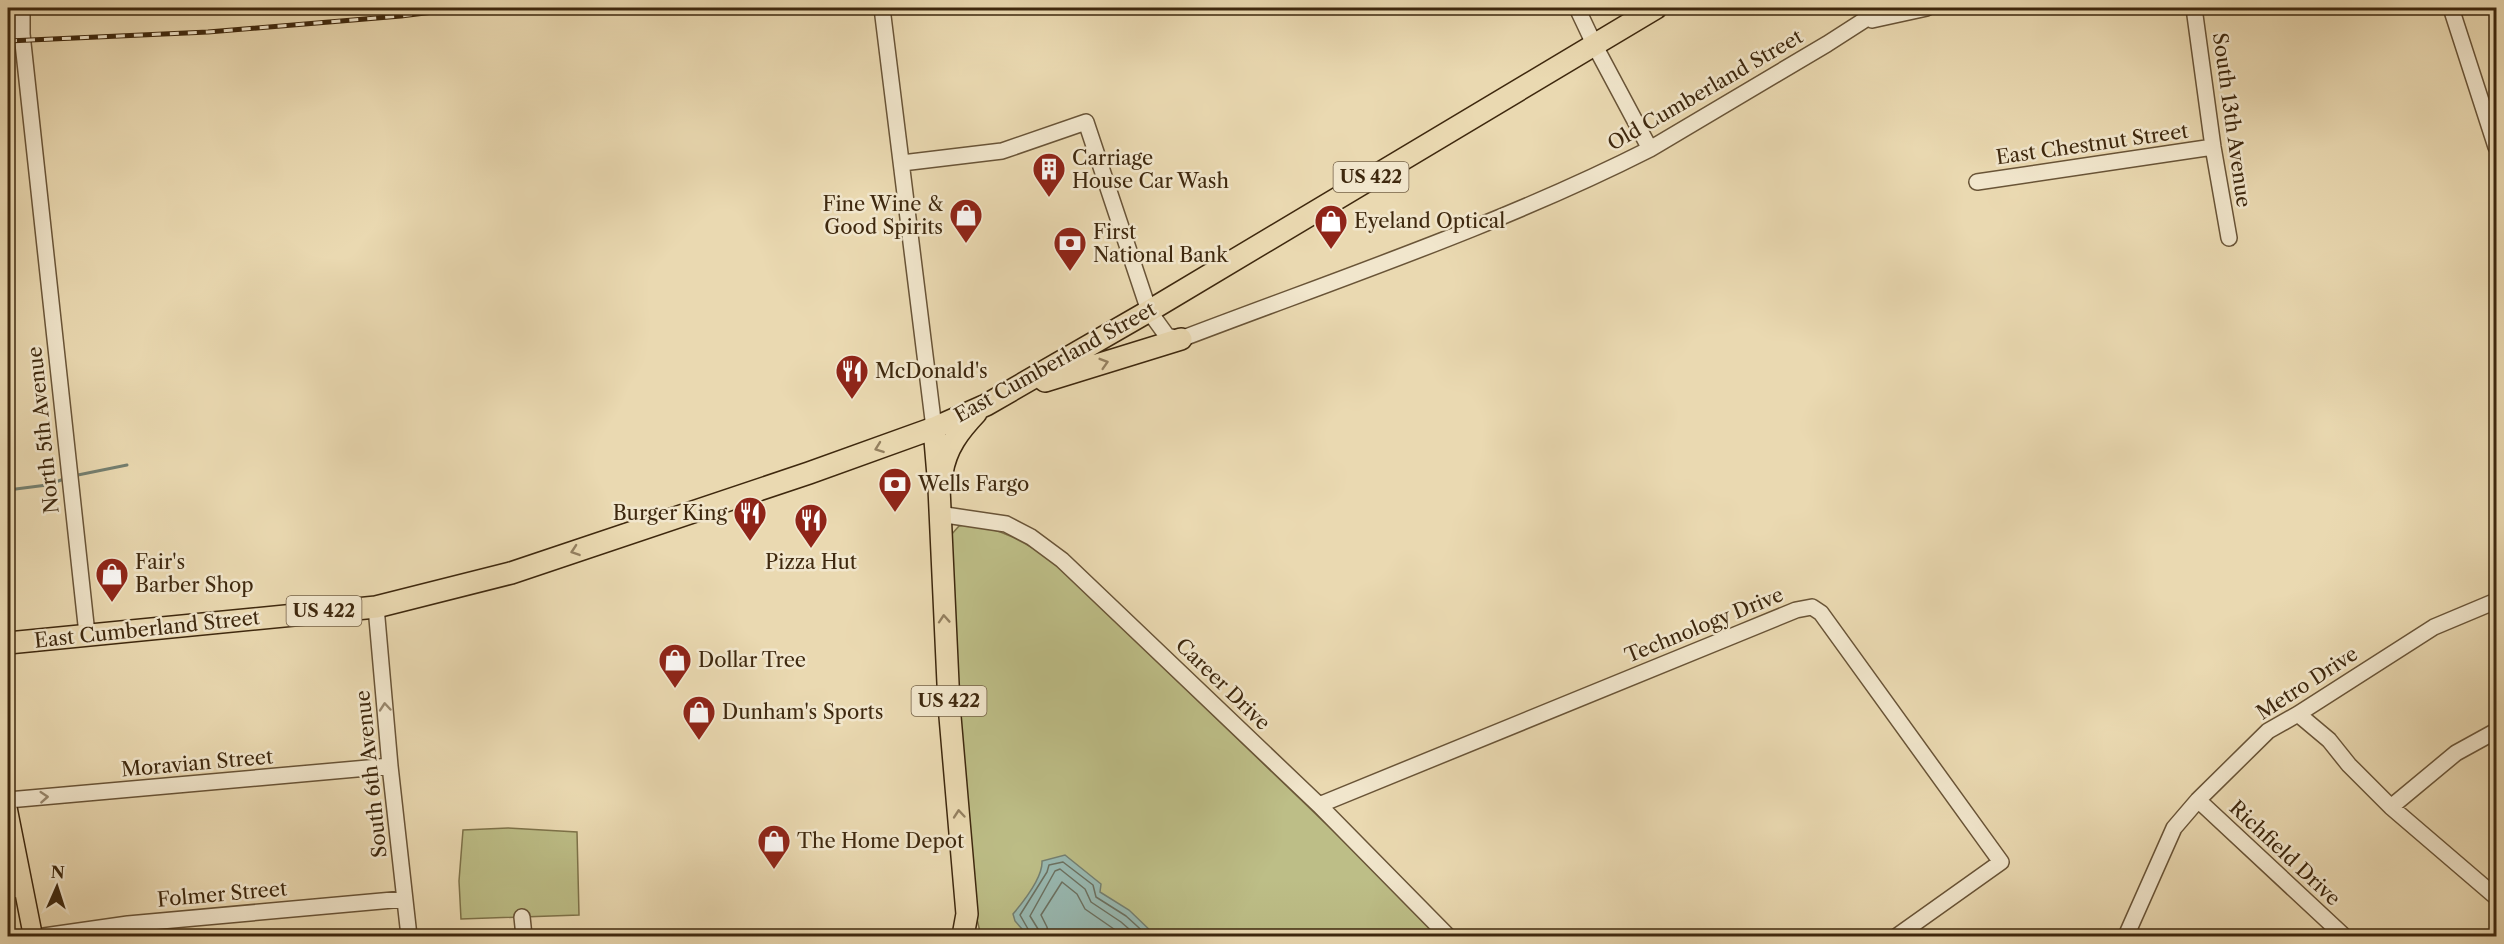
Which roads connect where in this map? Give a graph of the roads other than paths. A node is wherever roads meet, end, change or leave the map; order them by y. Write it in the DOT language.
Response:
graph roads {
  1 [pos="22,8"];
  2 [pos="882,8"];
  3 [pos="1577,8"];
  4 [pos="1656,8"];
  5 [pos="1883,8"];
  6 [pos="1927,8"];
  7 [pos="2194,8"];
  8 [pos="2451,8"];
  9 [pos="1855,26"];
  10 [pos="1595,46"];
  11 [pos="2491,112"];
  12 [pos="2213,147"];
  13 [pos="2496,147"];
  14 [pos="1650,149"];
  15 [pos="902,163"];
  16 [pos="1977,182"];
  17 [pos="2229,238"];
  18 [pos="1149,311"];
  19 [pos="1181,339"];
  20 [pos="1008,392"];
  21 [pos="986,405"];
  22 [pos="934,428"];
  23 [pos="939,488"];
  24 [pos="939,514"];
  25 [pos="2496,601"];
  26 [pos="376,607"];
  27 [pos="87,633"];
  28 [pos="8,643"];
  29 [pos="8,653"];
  30 [pos="2298,714"];
  31 [pos="2496,731"];
  32 [pos="390,766"];
  33 [pos="8,800"];
  34 [pos="2198,800"];
  35 [pos="1319,805"];
  36 [pos="2391,807"];
  37 [pos="8,810"];
  38 [pos="2490,881"];
  39 [pos="15,890"];
  40 [pos="2496,897"];
  41 [pos="404,899"];
  42 [pos="967,914"];
  43 [pos="522,917"];
  44 [pos="33,936"];
  45 [pos="44,936"];
  46 [pos="409,936"];
  47 [pos="524,936"];
  48 [pos="963,936"];
  49 [pos="973,936"];
  50 [pos="1448,936"];
  51 [pos="1897,936"];
  52 [pos="2126,936"];
  53 [pos="2344,936"];
  1 -- 27 [label="street, North 5th Avenue"];
  2 -- 15 [label="street"];
  3 -- 10 [label="street"];
  4 -- 10 [label="highway, East Cumberland Street / US 422"];
  5 -- 9 [label="street, Old Cumberland Street"];
  6 -- 9 [label="street"];
  7 -- 12 [label="street, South 13th Avenue"];
  8 -- 11 [label="street"];
  9 -- 14 [label="street, Old Cumberland Street"];
  10 -- 14 [label="street"];
  10 -- 18 [label="highway, East Cumberland Street / US 422"];
  11 -- 13 [label="street"];
  12 -- 16 [label="street, East Chestnut Street"];
  12 -- 17 [label="street, South 13th Avenue"];
  14 -- 19 [label="street, Old Cumberland Street"];
  15 -- 18 [label="street"];
  15 -- 22 [label="street"];
  18 -- 19 [label="street"];
  18 -- 20 [label="highway, East Cumberland Street / US 422"];
  20 -- 19 [label="highway, one-way"];
  20 -- 21 [label="highway, East Cumberland Street / US 422"];
  21 -- 22 [label="highway, East Cumberland Street / US 422"];
  21 -- 23 [label="highway, US 422"];
  22 -- 23 [label="highway"];
  22 -- 26 [label="highway, East Cumberland Street / US 422, one-way"];
  23 -- 24 [label="highway, US 422"];
  24 -- 35 [label="street, Career Drive"];
  42 -- 24 [label="highway, US 422, one-way"];
  25 -- 30 [label="street, Metro Drive"];
  26 -- 27 [label="highway, East Cumberland Street / US 422"];
  32 -- 26 [label="street, South 6th Avenue, one-way"];
  27 -- 28 [label="highway, East Cumberland Street / US 422"];
  27 -- 29 [label="highway"];
  30 -- 34 [label="street, Metro Drive"];
  30 -- 36 [label="street"];
  31 -- 36 [label="street"];
  33 -- 32 [label="street, Moravian Street, one-way"];
  32 -- 41 [label="street, South 6th Avenue"];
  34 -- 52 [label="street, Metro Drive"];
  34 -- 53 [label="street, Richfield Drive"];
  35 -- 50 [label="street, Career Drive"];
  35 -- 51 [label="street, Technology Drive"];
  36 -- 38 [label="street"];
  37 -- 39 [label="main road"];
  38 -- 40 [label="street"];
  39 -- 44 [label="main road"];
  41 -- 45 [label="street, Folmer Street"];
  41 -- 46 [label="street, South 6th Avenue"];
  42 -- 48 [label="highway, US 422"];
  42 -- 49 [label="street"];
  43 -- 47 [label="street"];
}
